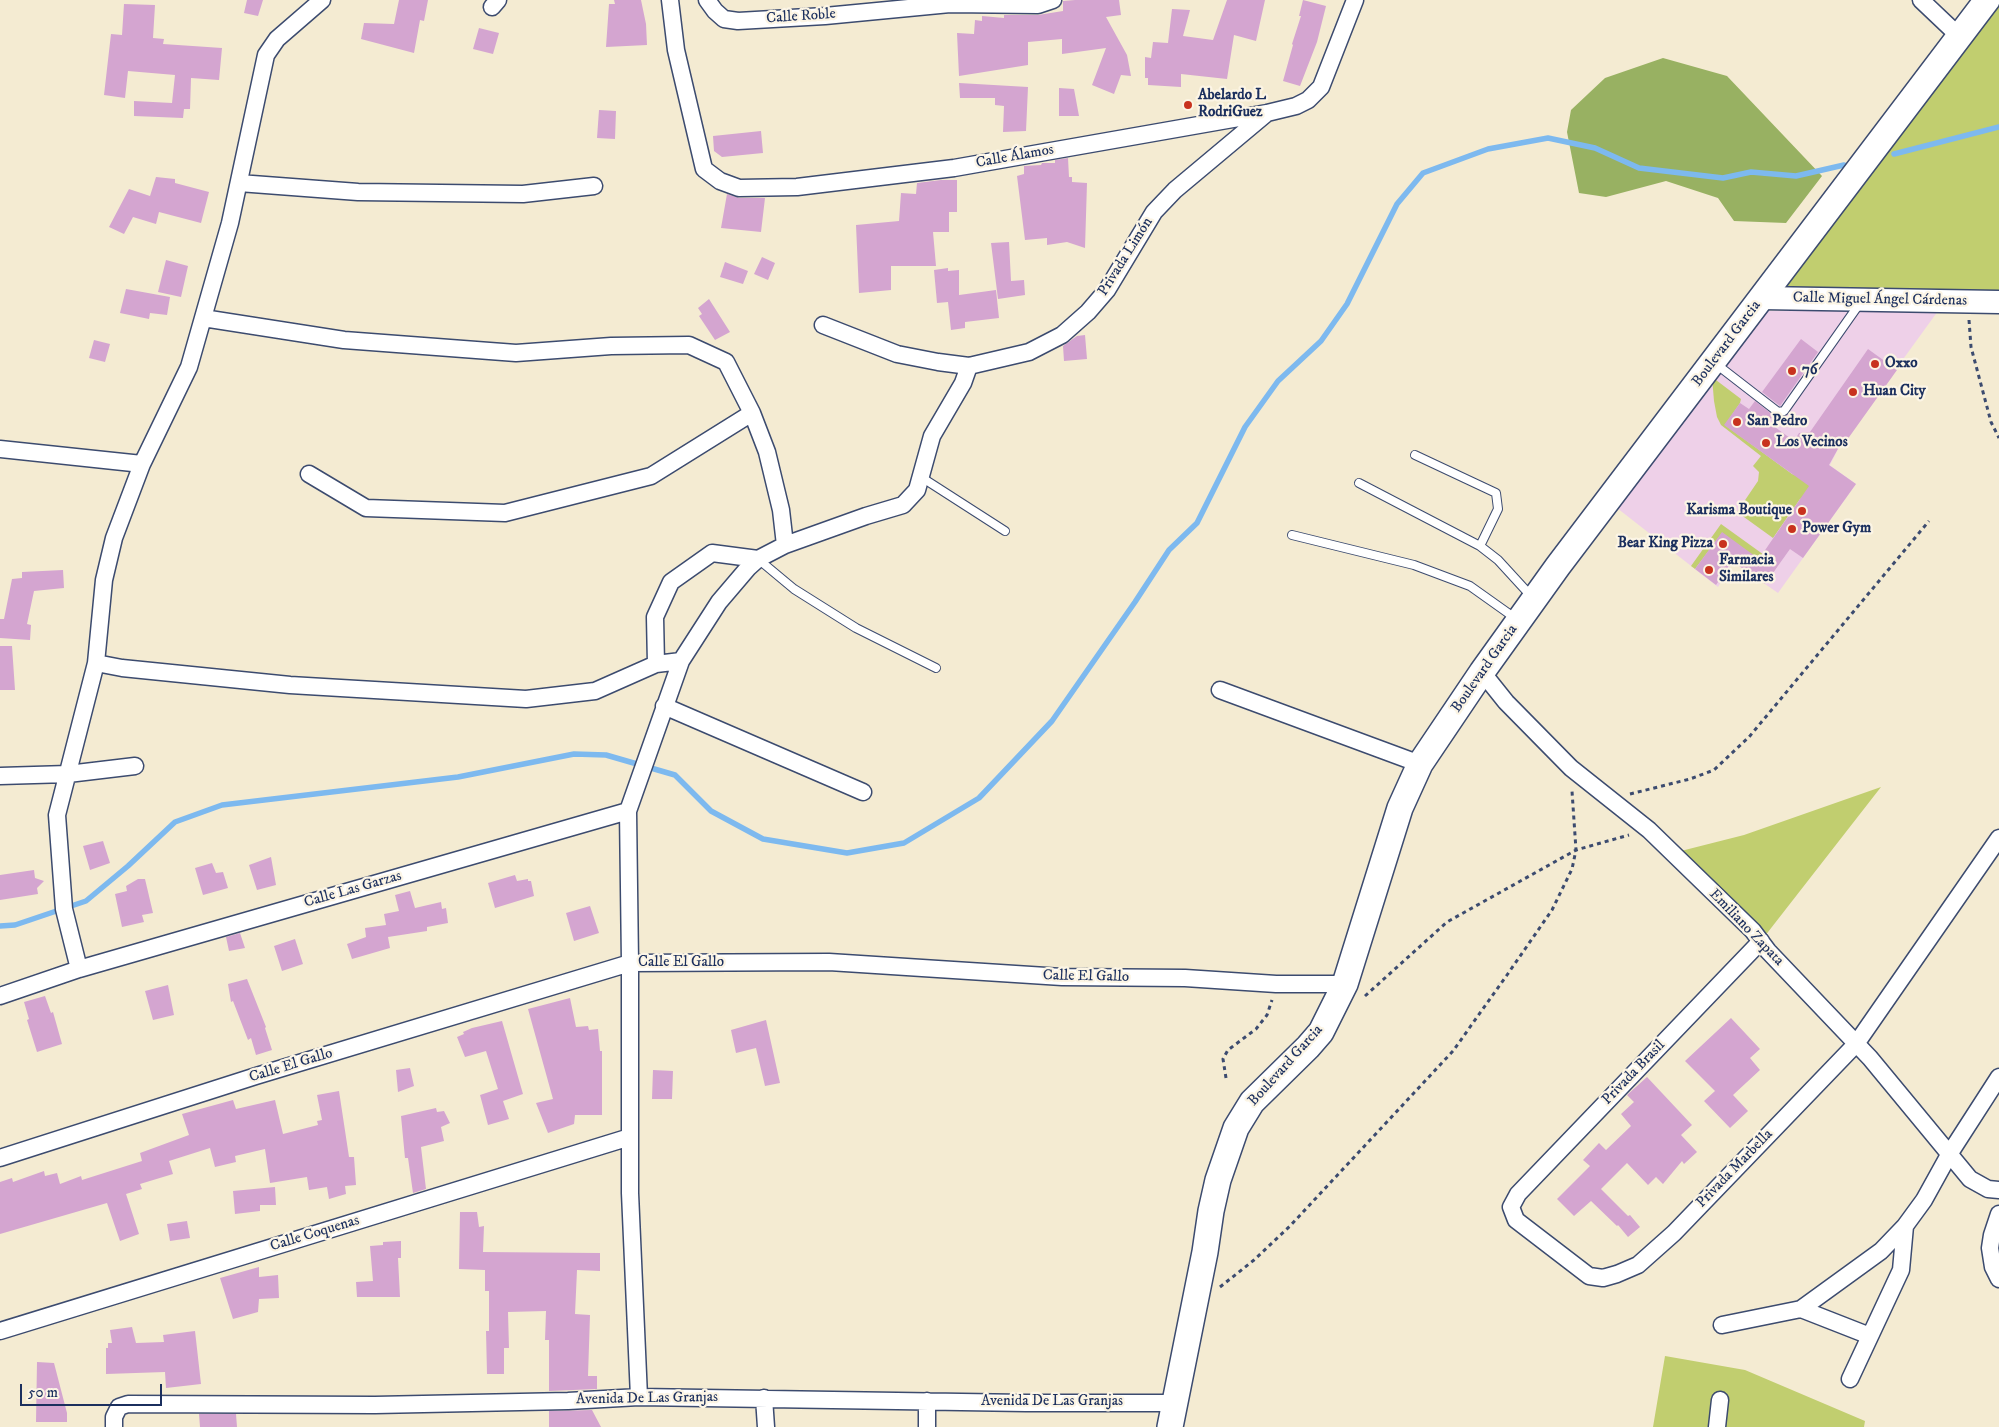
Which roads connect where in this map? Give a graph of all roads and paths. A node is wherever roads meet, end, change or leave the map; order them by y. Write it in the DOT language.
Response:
graph roads {
  1 [pos="322,0"];
  2 [pos="670,0"];
  3 [pos="707,0"];
  4 [pos="1053,0"];
  5 [pos="1355,0"];
  6 [pos="1921,0"];
  7 [pos="1987,0"];
  8 [pos="1960,37"];
  9 [pos="1267,113"];
  10 [pos="239,183"];
  11 [pos="594,186"];
  12 [pos="1762,298"];
  13 [pos="1862,300"];
  14 [pos="1967,302"];
  15 [pos="1999,302"];
  16 [pos="203,318"];
  17 [pos="823,325"];
  18 [pos="1713,362"];
  19 [pos="969,366"];
  20 [pos="752,413"];
  21 [pos="1999,438"];
  22 [pos="0,449"];
  23 [pos="1415,455"];
  24 [pos="142,464"];
  25 [pos="309,474"];
  26 [pos="921,477"];
  27 [pos="1360,483"];
  28 [pos="1929,521"];
  29 [pos="1005,530"];
  30 [pos="1292,535"];
  31 [pos="785,545"];
  32 [pos="1480,546"];
  33 [pos="758,559"];
  34 [pos="1534,599"];
  35 [pos="1519,621"];
  36 [pos="681,661"];
  37 [pos="96,663"];
  38 [pos="656,664"];
  39 [pos="936,668"];
  40 [pos="1482,672"];
  41 [pos="1220,690"];
  42 [pos="664,706"];
  43 [pos="1420,764"];
  44 [pos="135,766"];
  45 [pos="1571,768"];
  46 [pos="68,774"];
  47 [pos="0,776"];
  48 [pos="863,792"];
  49 [pos="1610,799"];
  50 [pos="628,811"];
  51 [pos="1649,830"];
  52 [pos="1999,838"];
  53 [pos="1576,850"];
  54 [pos="1761,941"];
  55 [pos="630,963"];
  56 [pos="79,969"];
  57 [pos="1276,984"];
  58 [pos="1352,992"];
  59 [pos="0,996"];
  60 [pos="1856,1044"];
  61 [pos="1999,1077"];
  62 [pos="1226,1078"];
  63 [pos="630,1137"];
  64 [pos="1950,1153"];
  65 [pos="0,1158"];
  66 [pos="1999,1190"];
  67 [pos="1999,1214"];
  68 [pos="1905,1226"];
  69 [pos="1603,1278"];
  70 [pos="1999,1280"];
  71 [pos="1195,1302"];
  72 [pos="1801,1309"];
  73 [pos="1722,1325"];
  74 [pos="0,1332"];
  75 [pos="1870,1336"];
  76 [pos="1850,1379"];
  77 [pos="640,1398"];
  78 [pos="764,1398"];
  79 [pos="1720,1400"];
  80 [pos="926,1401"];
  81 [pos="1175,1403"];
  82 [pos="114,1427"];
  83 [pos="766,1427"];
  84 [pos="927,1427"];
  85 [pos="1170,1427"];
  86 [pos="1717,1427"];
  1 -- 10 [label="street"];
  2 -- 9 [label="street, Calle Álamos"];
  3 -- 4 [label="street, Calle Roble"];
  5 -- 9 [label="street, Calle Álamos"];
  6 -- 8 [label="street"];
  7 -- 8 [label="main road, Boulevard Garcia"];
  8 -- 12 [label="main road, Boulevard Garcia"];
  9 -- 19 [label="street, Privada Limón"];
  10 -- 11 [label="street"];
  10 -- 16 [label="street"];
  12 -- 13 [label="street, Calle Miguel Ángel Cárdenas"];
  12 -- 18 [label="main road, Boulevard Garcia"];
  13 -- 14 [label="street, Calle Miguel Ángel Cárdenas"];
  13 -- 18 [label="lane"];
  14 -- 15 [label="street, Calle Miguel Ángel Cárdenas"];
  14 -- 21 [label="path"];
  16 -- 20 [label="street"];
  16 -- 24 [label="street"];
  17 -- 19 [label="street, Privada Limón"];
  18 -- 34 [label="main road, Boulevard Garcia"];
  19 -- 26 [label="street"];
  20 -- 25 [label="street"];
  20 -- 31 [label="street"];
  22 -- 24 [label="street"];
  23 -- 32 [label="lane"];
  24 -- 37 [label="street"];
  26 -- 29 [label="lane"];
  26 -- 31 [label="street"];
  27 -- 32 [label="lane"];
  28 -- 49 [label="path"];
  30 -- 35 [label="lane"];
  31 -- 33 [label="street"];
  32 -- 34 [label="lane"];
  33 -- 36 [label="street"];
  33 -- 38 [label="street"];
  33 -- 39 [label="lane"];
  34 -- 35 [label="main road, Boulevard Garcia"];
  35 -- 40 [label="main road, Boulevard Garcia"];
  36 -- 38 [label="street"];
  36 -- 42 [label="street"];
  37 -- 38 [label="street"];
  37 -- 46 [label="street"];
  40 -- 43 [label="main road, Boulevard Garcia"];
  40 -- 45 [label="street, Emiliano Zapata"];
  41 -- 43 [label="street"];
  42 -- 48 [label="street"];
  42 -- 50 [label="street"];
  43 -- 58 [label="main road, Boulevard Garcia"];
  44 -- 46 [label="street"];
  45 -- 49 [label="street, Emiliano Zapata"];
  45 -- 53 [label="path"];
  46 -- 47 [label="street"];
  46 -- 56 [label="street"];
  49 -- 51 [label="street, Emiliano Zapata"];
  50 -- 55 [label="street"];
  50 -- 56 [label="street, Calle Las Garzas"];
  51 -- 53 [label="path"];
  51 -- 54 [label="street, Emiliano Zapata"];
  52 -- 60 [label="street, Privada Marbella"];
  53 -- 58 [label="path"];
  53 -- 71 [label="path"];
  54 -- 60 [label="street, Emiliano Zapata"];
  54 -- 69 [label="street, Privada Brasil"];
  55 -- 57 [label="street, Calle El Gallo"];
  55 -- 63 [label="street"];
  55 -- 65 [label="street, Calle El Gallo"];
  56 -- 59 [label="street, Calle Las Garzas"];
  57 -- 58 [label="street, Calle El Gallo"];
  57 -- 62 [label="path"];
  58 -- 71 [label="main road, Boulevard Garcia"];
  60 -- 64 [label="street, Emiliano Zapata"];
  60 -- 69 [label="street, Privada Marbella"];
  61 -- 64 [label="street"];
  63 -- 74 [label="street, Calle Coquenas"];
  63 -- 77 [label="street"];
  64 -- 66 [label="street, Emiliano Zapata"];
  64 -- 68 [label="street"];
  67 -- 70 [label="street"];
  68 -- 72 [label="street"];
  68 -- 75 [label="street"];
  71 -- 81 [label="main road, Boulevard Garcia"];
  72 -- 73 [label="street"];
  72 -- 75 [label="street"];
  75 -- 76 [label="street"];
  77 -- 78 [label="street, Avenida De Las Granjas"];
  77 -- 82 [label="street, Avenida De Las Granjas"];
  78 -- 80 [label="street, Avenida De Las Granjas"];
  78 -- 83 [label="street"];
  79 -- 86 [label="street"];
  80 -- 81 [label="street, Avenida De Las Granjas"];
  80 -- 84 [label="street"];
  81 -- 85 [label="main road, Boulevard Garcia"];
}
